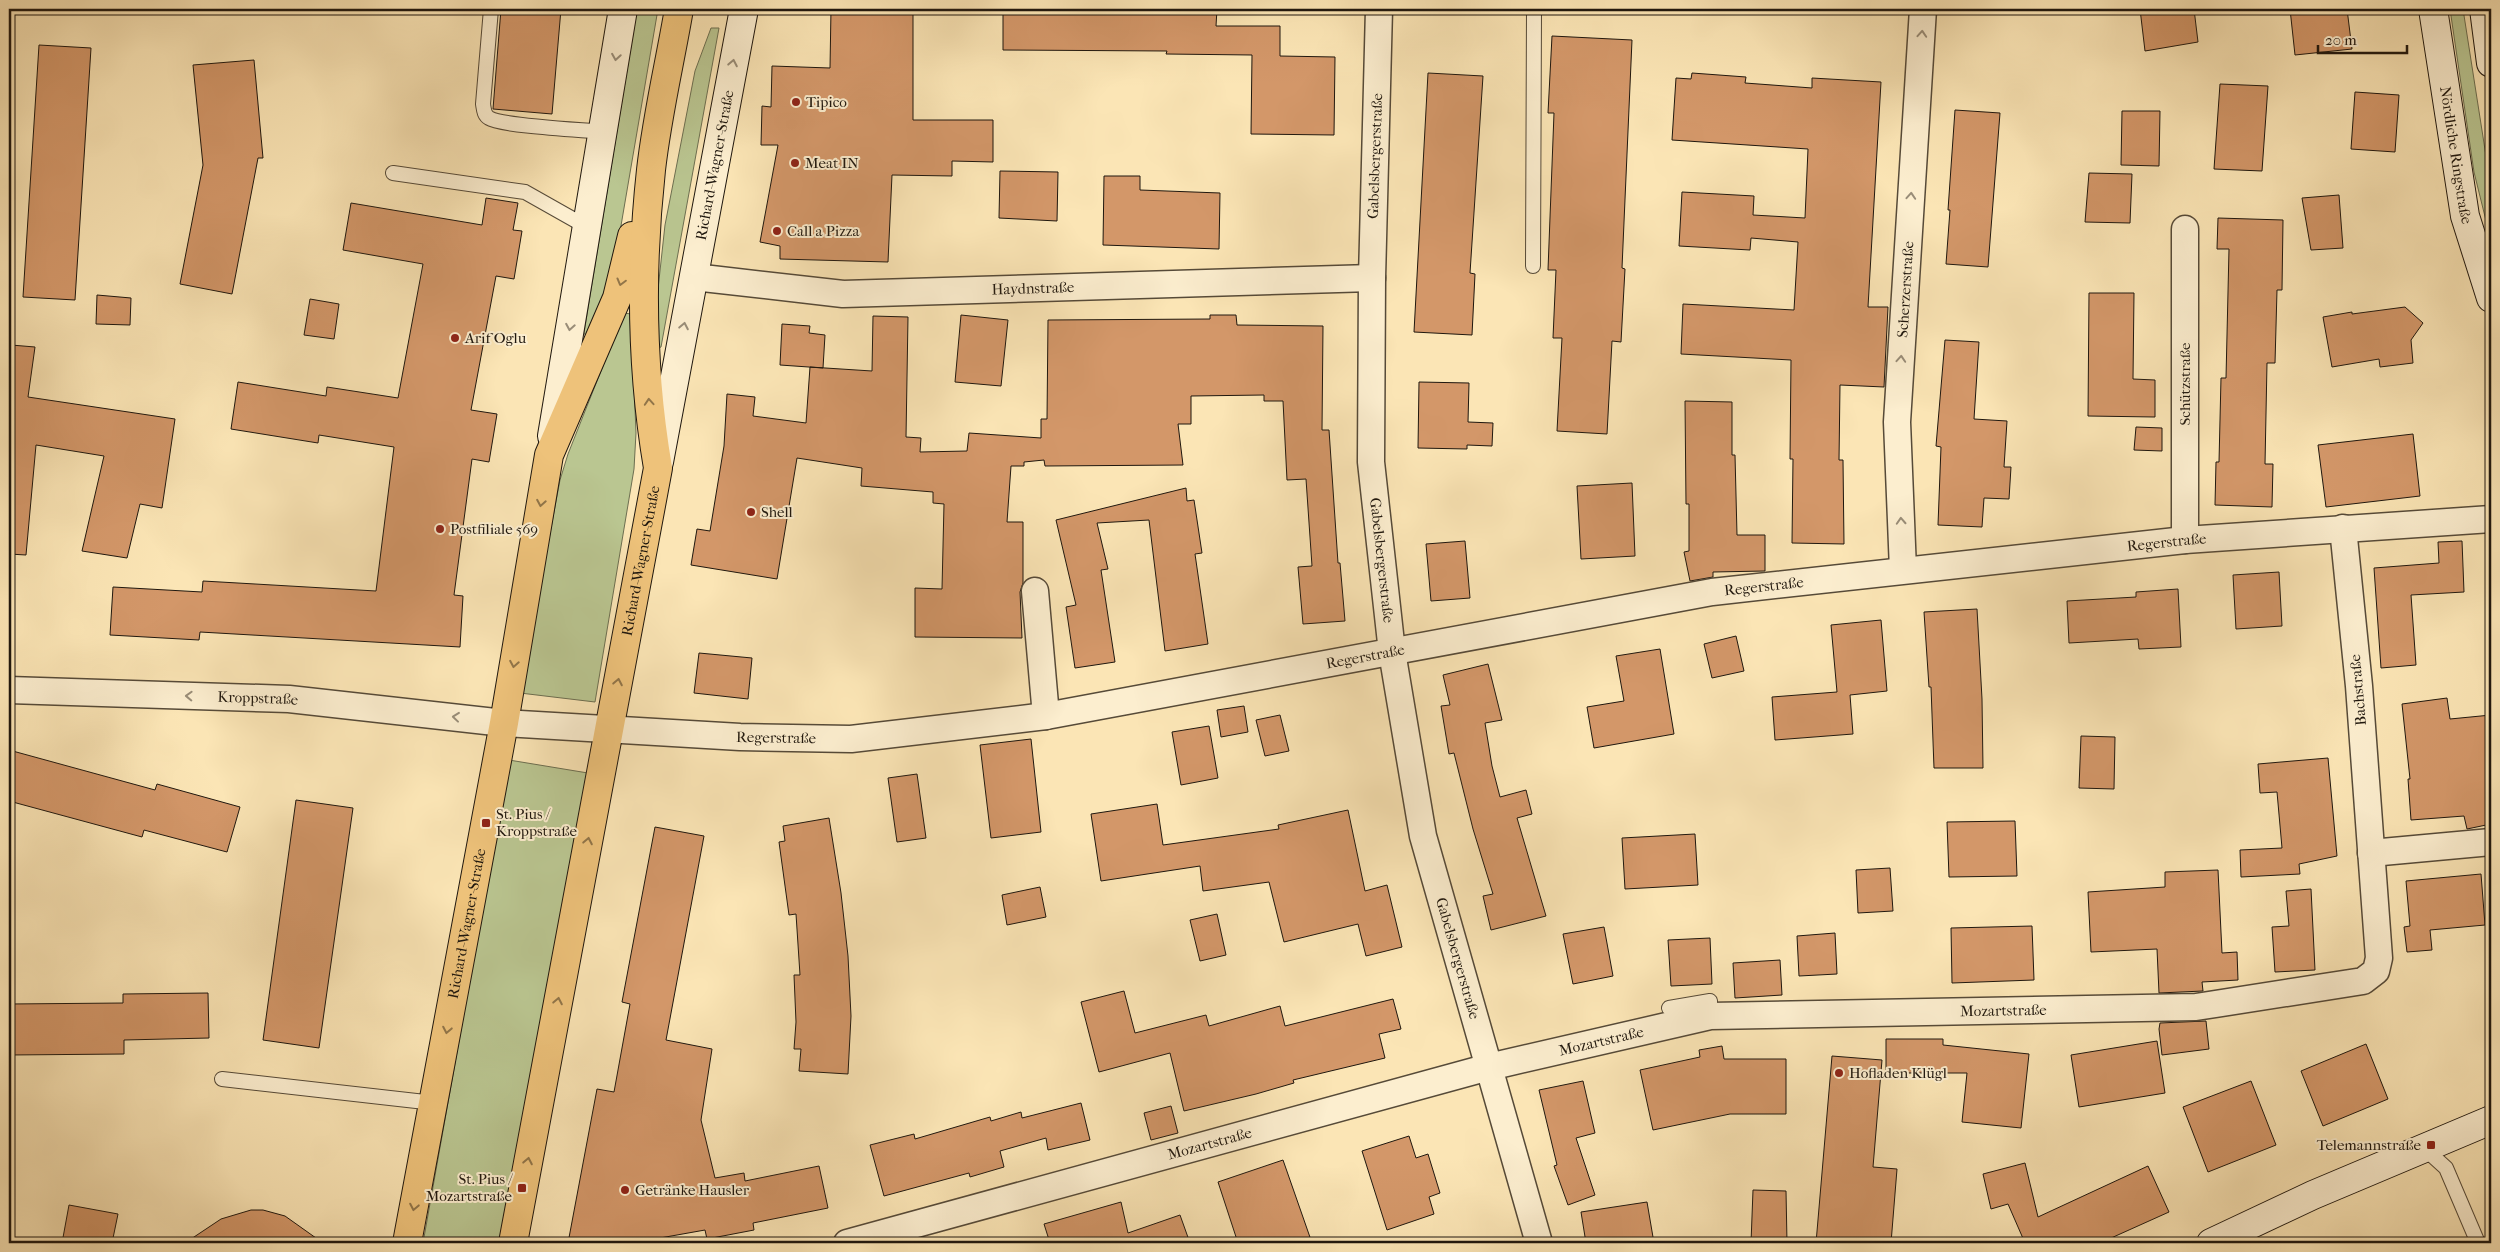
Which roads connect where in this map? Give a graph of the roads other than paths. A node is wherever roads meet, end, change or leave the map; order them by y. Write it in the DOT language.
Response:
graph roads {
  1 [pos="491,9"];
  2 [pos="623,9"];
  3 [pos="679,9"];
  4 [pos="744,9"];
  5 [pos="1379,9"];
  6 [pos="1534,9"];
  7 [pos="1923,9"];
  8 [pos="2433,9"];
  9 [pos="2484,9"];
  10 [pos="2491,62"];
  11 [pos="603,132"];
  12 [pos="652,168"];
  13 [pos="393,173"];
  14 [pos="587,227"];
  15 [pos="2185,228"];
  16 [pos="1533,266"];
  17 [pos="694,277"];
  18 [pos="1372,278"];
  19 [pos="2491,298"];
  20 [pos="549,455"];
  21 [pos="658,468"];
  22 [pos="2491,519"];
  23 [pos="2343,528"];
  24 [pos="2184,540"];
  25 [pos="1904,570"];
  26 [pos="1035,591"];
  27 [pos="1392,652"];
  28 [pos="9,690"];
  29 [pos="1046,716"];
  30 [pos="504,723"];
  31 [pos="609,729"];
  32 [pos="2491,842"];
  33 [pos="2371,853"];
  34 [pos="2376,971"];
  35 [pos="1669,1008"];
  36 [pos="1710,1016"];
  37 [pos="1489,1067"];
  38 [pos="222,1079"];
  39 [pos="434,1103"];
  40 [pos="2491,1120"];
  41 [pos="2424,1148"];
  42 [pos="408,1243"];
  43 [pos="513,1243"];
  44 [pos="847,1243"];
  45 [pos="1539,1243"];
  46 [pos="2211,1243"];
  47 [pos="2478,1243"];
  1 -- 11 [label="lane"];
  2 -- 11 [label="main road, Richard-Wagner-Straße, one-way"];
  3 -- 12 [label="main road, Richard-Wagner-Straße"];
  17 -- 4 [label="main road, Richard-Wagner-Straße, one-way"];
  5 -- 18 [label="street, Gabelsbergerstraße"];
  6 -- 16 [label="lane"];
  25 -- 7 [label="street, Scherzerstraße, one-way"];
  8 -- 19 [label="main road, Nördliche Ringstraße"];
  9 -- 10 [label="main road"];
  11 -- 14 [label="main road, Richard-Wagner-Straße"];
  12 -- 20 [label="main road, Richard-Wagner-Straße, one-way"];
  21 -- 12 [label="main road, Richard-Wagner-Straße, one-way"];
  13 -- 14 [label="lane"];
  14 -- 20 [label="main road, Richard-Wagner-Straße, one-way"];
  15 -- 24 [label="street, Schützstraße"];
  17 -- 18 [label="street, Haydnstraße"];
  21 -- 17 [label="main road, Richard-Wagner-Straße, one-way"];
  18 -- 27 [label="street, Gabelsbergerstraße"];
  20 -- 30 [label="main road, Richard-Wagner-Straße, one-way"];
  31 -- 21 [label="main road, Richard-Wagner-Straße, one-way"];
  22 -- 23 [label="street, Regerstraße"];
  23 -- 24 [label="street, Regerstraße"];
  23 -- 33 [label="street, Bachstraße"];
  24 -- 25 [label="street, Regerstraße"];
  25 -- 27 [label="street, Regerstraße"];
  26 -- 29 [label="street"];
  27 -- 29 [label="street, Regerstraße"];
  27 -- 37 [label="street, Gabelsbergerstraße"];
  30 -- 28 [label="street, Kroppstraße, one-way"];
  29 -- 31 [label="street, Regerstraße"];
  30 -- 31 [label="street, Regerstraße"];
  30 -- 39 [label="main road, Richard-Wagner-Straße, one-way"];
  43 -- 31 [label="main road, Richard-Wagner-Straße, one-way"];
  32 -- 33 [label="street"];
  33 -- 34 [label="street, Bachstraße"];
  34 -- 36 [label="street, Mozartstraße"];
  35 -- 36 [label="lane"];
  36 -- 37 [label="street, Mozartstraße"];
  37 -- 44 [label="street, Mozartstraße"];
  37 -- 45 [label="street, Gabelsbergerstraße"];
  38 -- 39 [label="lane"];
  39 -- 42 [label="main road, Richard-Wagner-Straße, one-way"];
  40 -- 41 [label="main road"];
  41 -- 46 [label="main road"];
  41 -- 47 [label="lane"];
}
